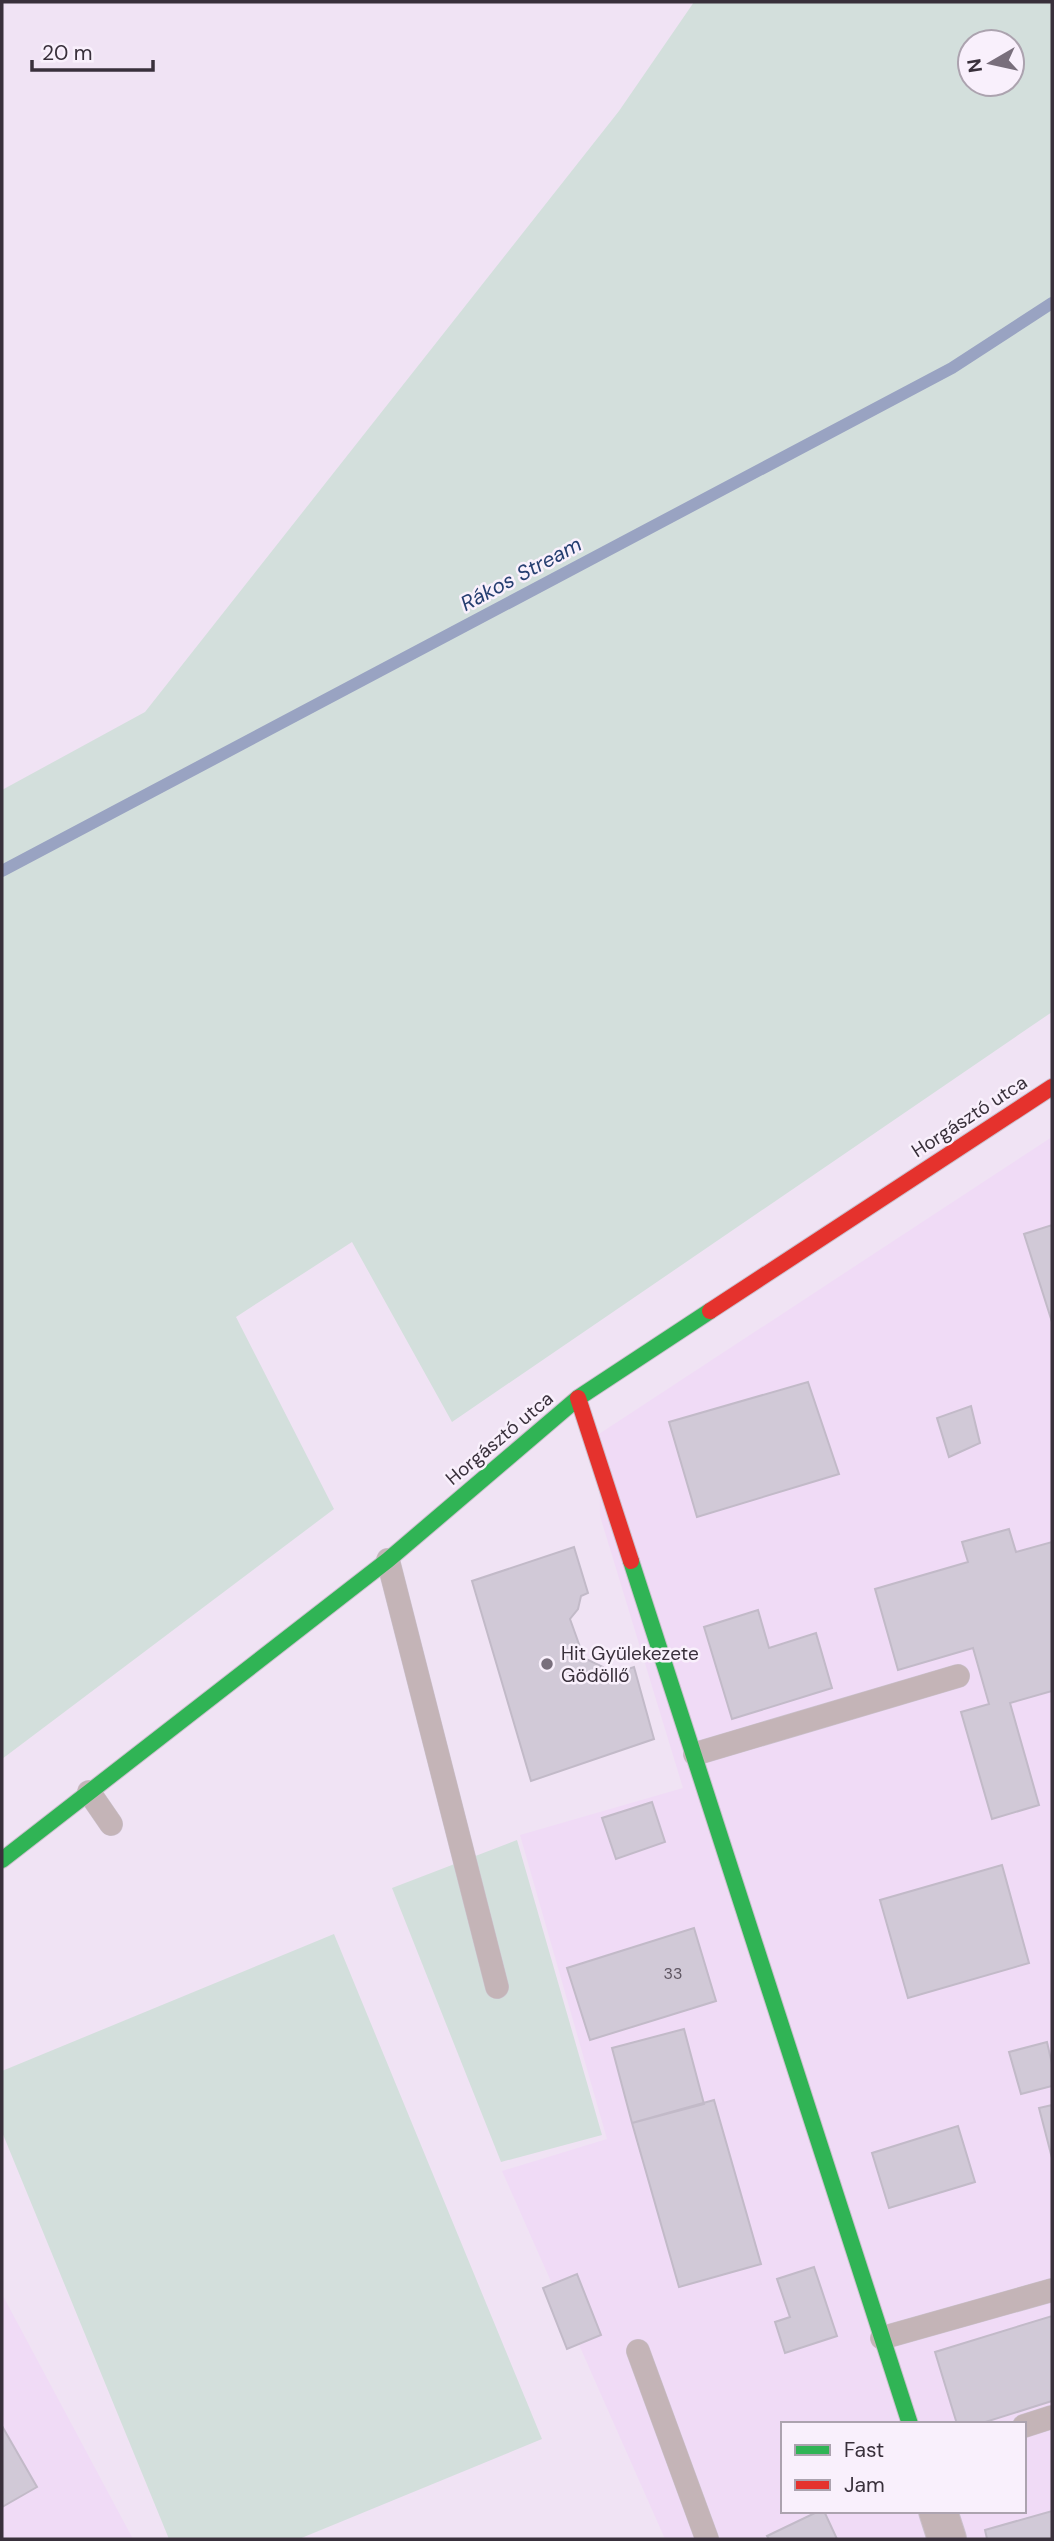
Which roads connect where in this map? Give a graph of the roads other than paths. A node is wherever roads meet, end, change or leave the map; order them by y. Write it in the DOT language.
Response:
graph roads {
  1 [pos="1052,1087"];
  2 [pos="578,1398"];
  3 [pos="388,1560"];
  4 [pos="958,1676"];
  5 [pos="695,1754"];
  6 [pos="89,1792"];
  7 [pos="111,1824"];
  8 [pos="2,1860"];
  9 [pos="497,1987"];
  10 [pos="1052,2290"];
  11 [pos="883,2339"];
  12 [pos="638,2351"];
  13 [pos="1052,2417"];
  14 [pos="909,2422"];
  15 [pos="1026,2425"];
  16 [pos="939,2513"];
  17 [pos="707,2539"];
  18 [pos="947,2539"];
  1 -- 2 [label="street, Horgásztó utca"];
  2 -- 3 [label="street, Horgásztó utca"];
  2 -- 5 [label="street"];
  3 -- 6 [label="street, Horgásztó utca"];
  3 -- 9 [label="lane"];
  4 -- 5 [label="lane"];
  5 -- 11 [label="street"];
  6 -- 7 [label="lane"];
  6 -- 8 [label="street, Horgásztó utca"];
  10 -- 11 [label="lane"];
  11 -- 14 [label="street"];
  12 -- 17 [label="lane"];
  13 -- 15 [label="lane"];
  16 -- 18 [label="street"];
}
